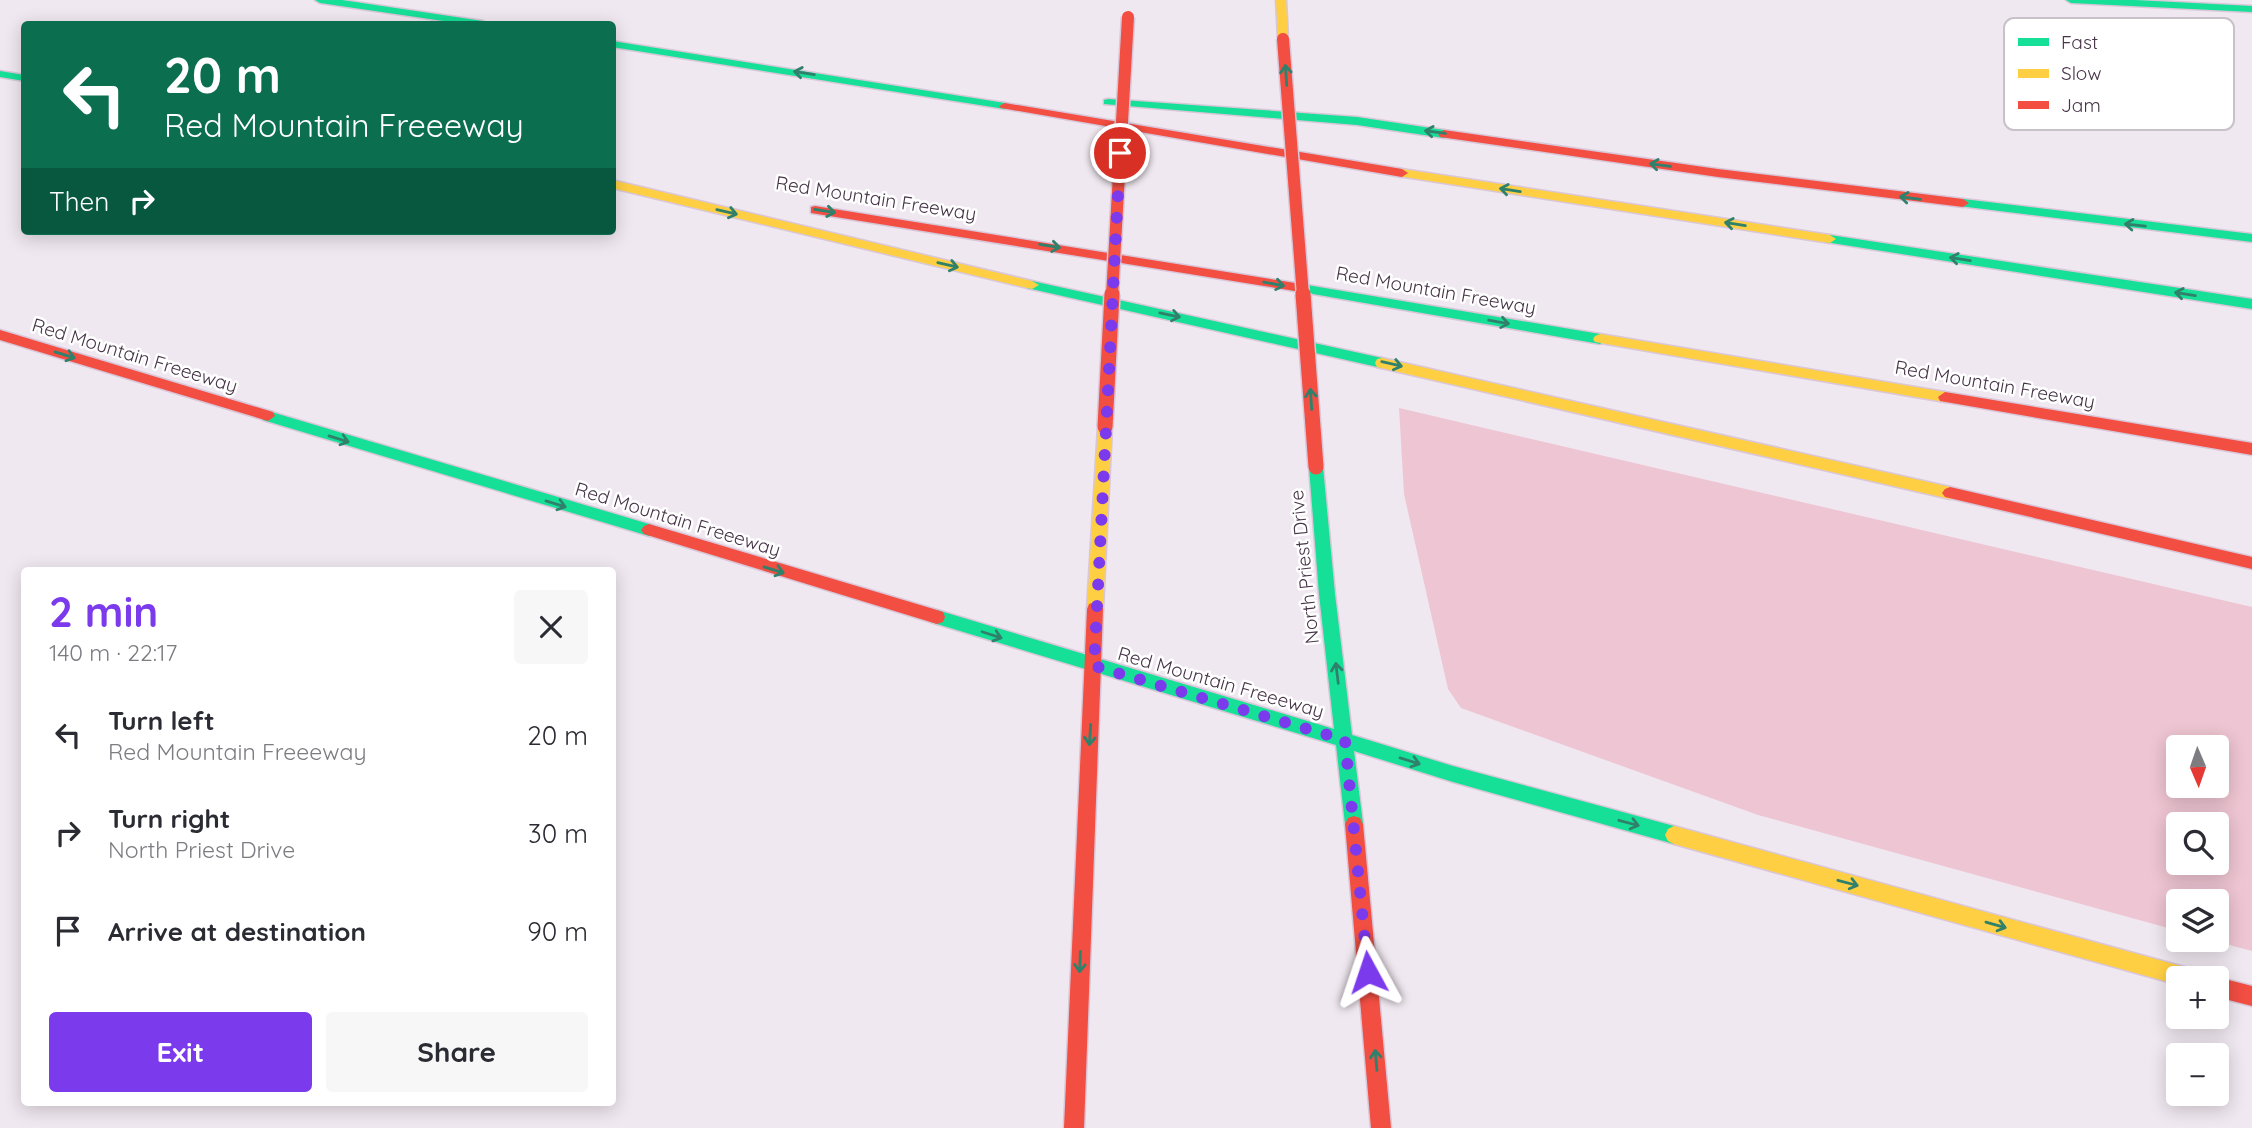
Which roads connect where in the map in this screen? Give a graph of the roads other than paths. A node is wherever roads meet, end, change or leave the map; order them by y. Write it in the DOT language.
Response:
graph roads {
  1 [pos="320,0"];
  2 [pos="1281,0"];
  3 [pos="2071,0"];
  4 [pos="1128,8"];
  5 [pos="2252,9"];
  6 [pos="463,21"];
  7 [pos="616,45"];
  8 [pos="0,74"];
  9 [pos="21,78"];
  10 [pos="872,83"];
  11 [pos="1052,97"];
  12 [pos="1094,100"];
  13 [pos="616,179"];
  14 [pos="616,185"];
  15 [pos="734,197"];
  16 [pos="802,208"];
  17 [pos="2252,238"];
  18 [pos="2252,304"];
  19 [pos="0,335"];
  20 [pos="2252,449"];
  21 [pos="2252,563"];
  22 [pos="1094,666"];
  23 [pos="1345,740"];
  24 [pos="2166,972"];
  25 [pos="2229,989"];
  26 [pos="2252,996"];
  27 [pos="1074,1128"];
  28 [pos="1381,1128"];
  1 -- 6 [label="main road"];
  23 -- 2 [label="main road, North Priest Drive, one-way, bridge"];
  3 -- 5 [label="main road"];
  4 -- 22 [label="main road, bridge"];
  10 -- 7 [label="main road, one-way"];
  8 -- 9 [label="main road"];
  10 -- 11 [label="main road"];
  18 -- 10 [label="main road, one-way"];
  17 -- 12 [label="main road, one-way"];
  13 -- 15 [label="main road"];
  14 -- 21 [label="main road, one-way"];
  16 -- 20 [label="main road, Red Mountain Freeway, one-way"];
  19 -- 22 [label="main road, Red Mountain Freeeway, one-way"];
  22 -- 23 [label="main road, Red Mountain Freeeway"];
  22 -- 27 [label="main road, one-way"];
  23 -- 24 [label="main road, Red Mountain Freeeway, one-way"];
  28 -- 23 [label="main road, North Priest Drive, one-way"];
  25 -- 26 [label="main road"];
}
